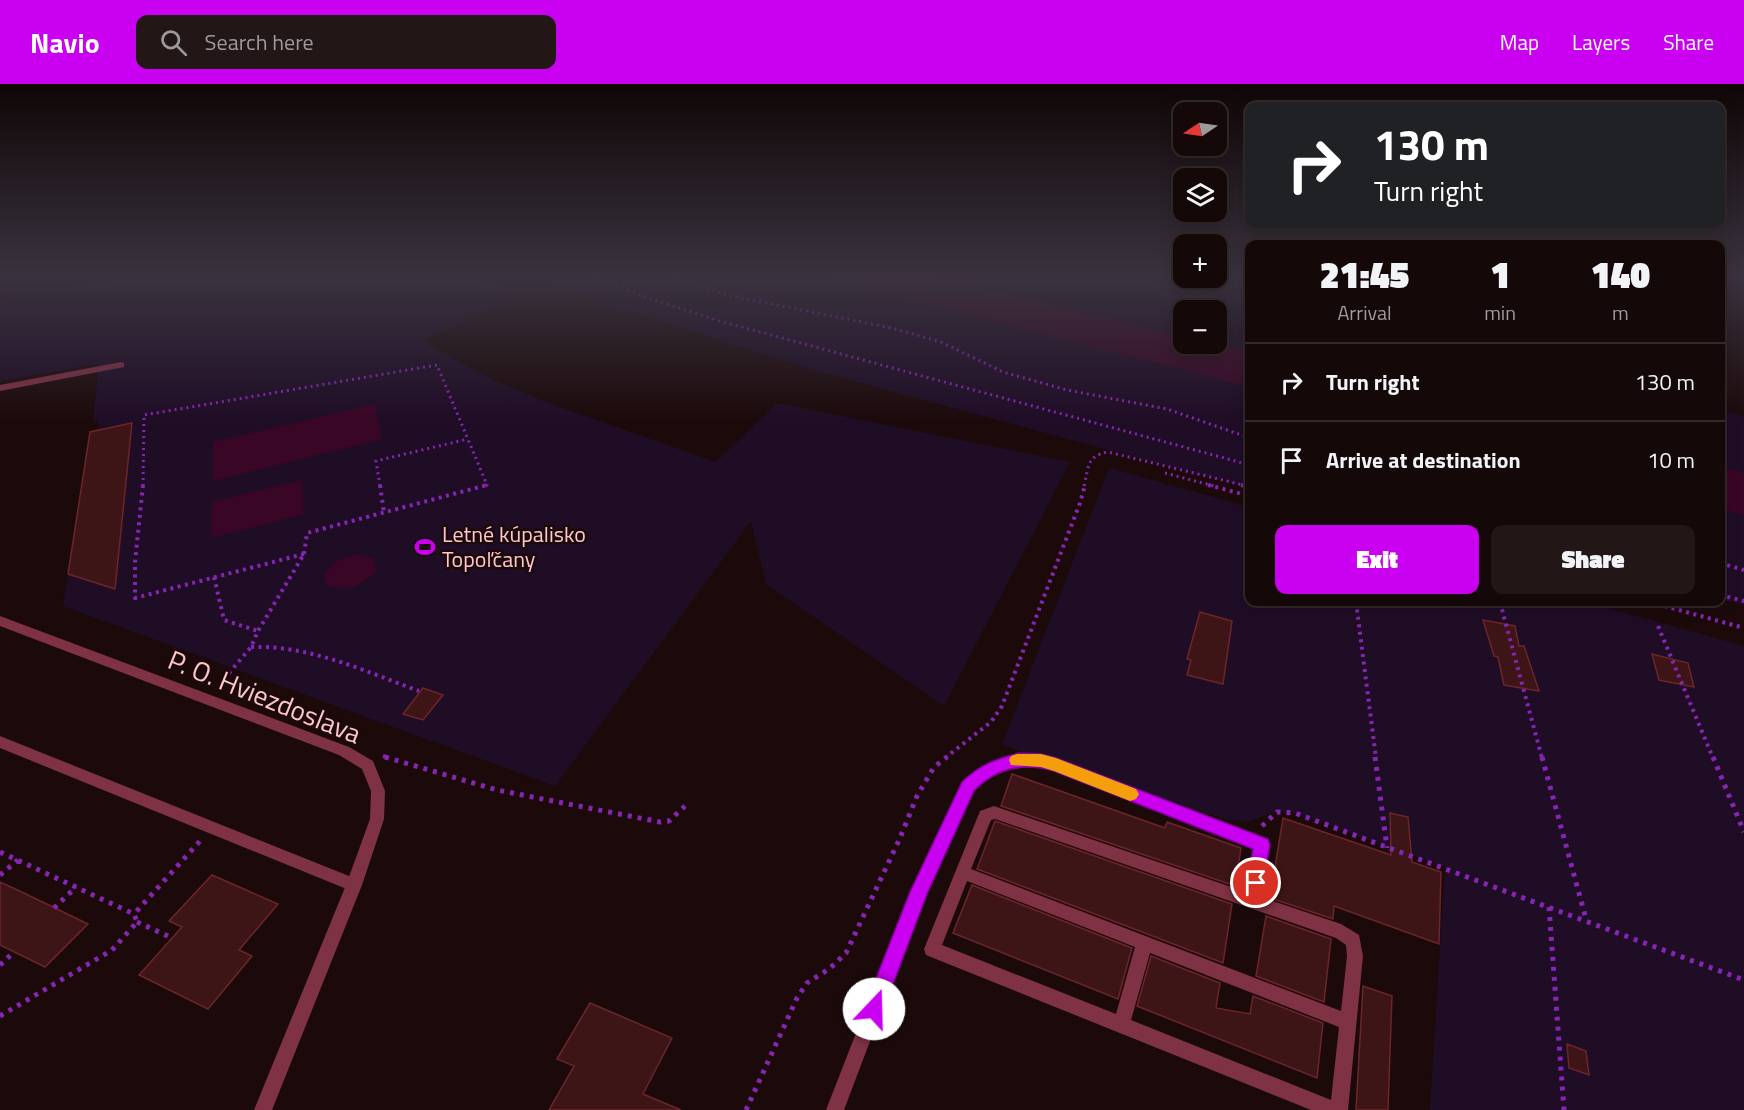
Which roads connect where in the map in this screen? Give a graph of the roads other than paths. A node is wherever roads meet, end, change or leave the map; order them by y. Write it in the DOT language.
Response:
graph roads {
  1 [pos="121,365"];
  2 [pos="0,388"];
  3 [pos="0,621"];
  4 [pos="0,742"];
  5 [pos="963,873"];
  6 [pos="354,885"];
  7 [pos="1252,902"];
  8 [pos="1144,944"];
  9 [pos="1348,1022"];
  10 [pos="1120,1024"];
  11 [pos="263,1110"];
  12 [pos="835,1110"];
  13 [pos="1333,1110"];
  14 [pos="1339,1110"];
  1 -- 2 [label="street"];
  3 -- 6 [label="street, P. O. Hviezdoslava"];
  4 -- 6 [label="street"];
  5 -- 7 [label="street"];
  5 -- 8 [label="street"];
  5 -- 10 [label="street"];
  6 -- 11 [label="street, P. O. Hviezdoslava"];
  7 -- 9 [label="street"];
  7 -- 12 [label="street"];
  8 -- 9 [label="street"];
  8 -- 10 [label="street"];
  9 -- 14 [label="street"];
  10 -- 13 [label="street"];
}
